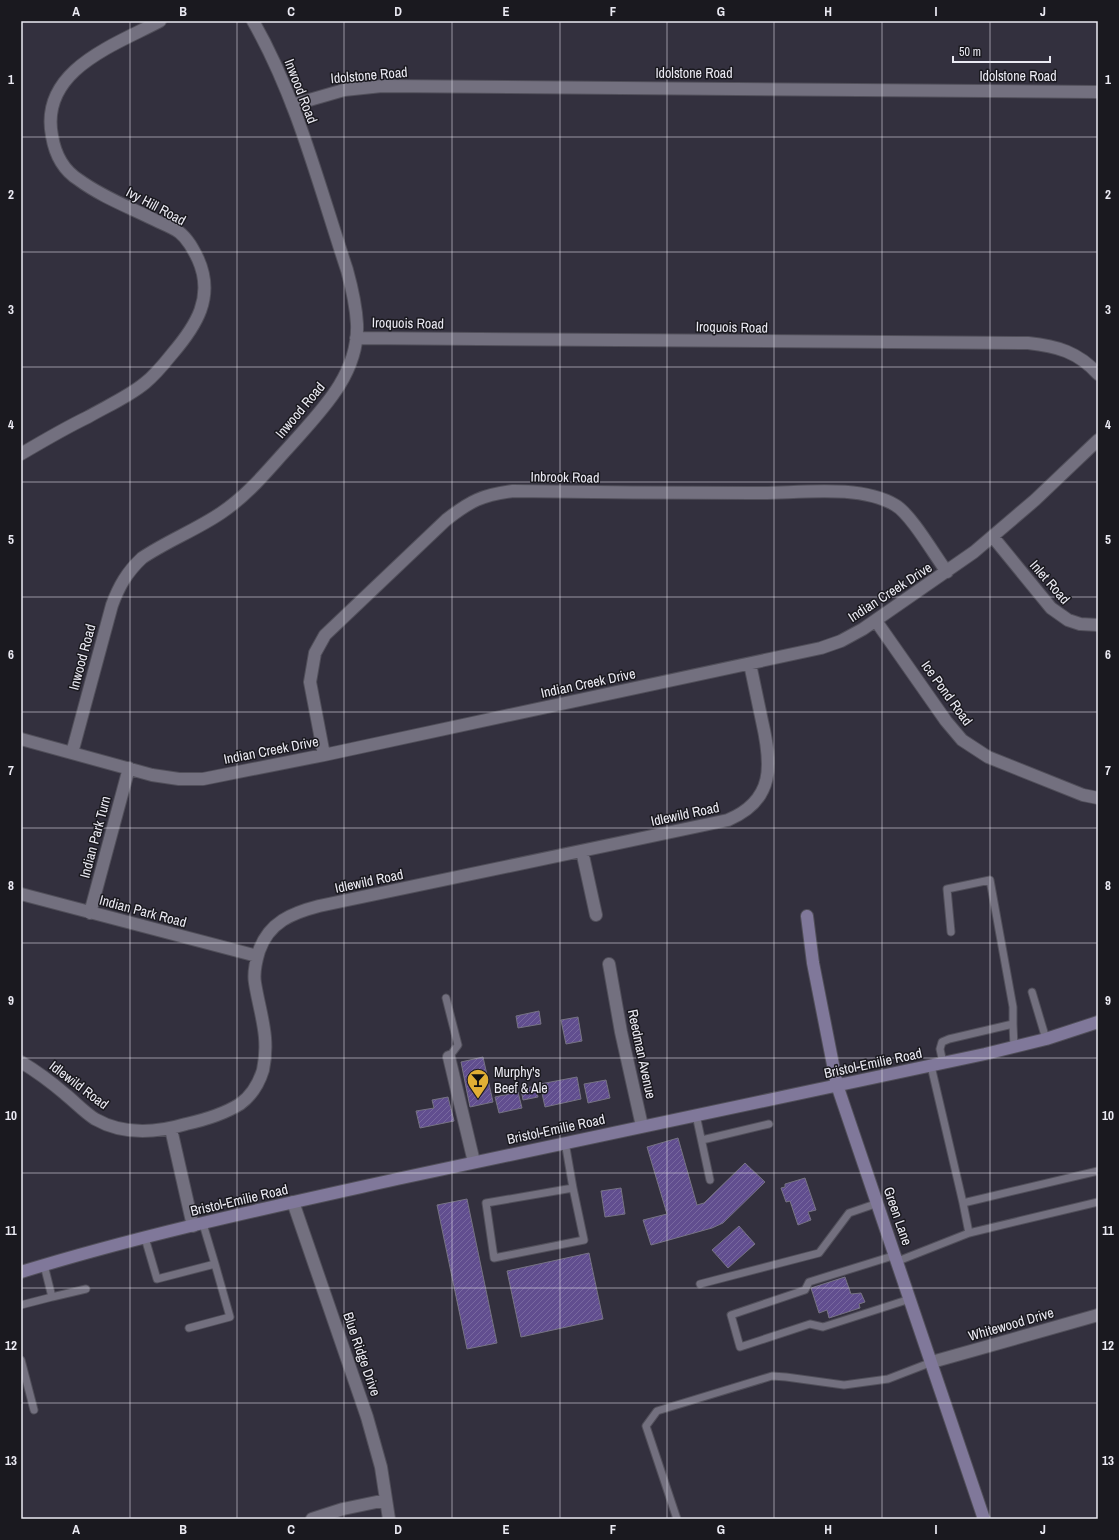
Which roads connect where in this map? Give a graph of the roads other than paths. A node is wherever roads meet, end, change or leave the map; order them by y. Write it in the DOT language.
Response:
graph roads {
  1 [pos="160,21"];
  2 [pos="253,21"];
  3 [pos="1098,92"];
  4 [pos="292,105"];
  5 [pos="356,338"];
  6 [pos="1098,374"];
  7 [pos="1098,440"];
  8 [pos="21,454"];
  9 [pos="993,536"];
  10 [pos="946,572"];
  11 [pos="876,621"];
  12 [pos="1098,625"];
  13 [pos="750,664"];
  14 [pos="21,739"];
  15 [pos="72,753"];
  16 [pos="324,755"];
  17 [pos="129,768"];
  18 [pos="1098,798"];
  19 [pos="582,851"];
  20 [pos="21,894"];
  21 [pos="90,913"];
  22 [pos="596,915"];
  23 [pos="807,916"];
  24 [pos="951,932"];
  25 [pos="257,956"];
  26 [pos="609,964"];
  27 [pos="1032,992"];
  28 [pos="446,998"];
  29 [pos="1098,1022"];
  30 [pos="1013,1024"];
  31 [pos="1046,1039"];
  32 [pos="1014,1047"];
  33 [pos="449,1057"];
  34 [pos="21,1062"];
  35 [pos="943,1063"];
  36 [pos="931,1066"];
  37 [pos="837,1086"];
  38 [pos="696,1115"];
  39 [pos="769,1124"];
  40 [pos="642,1126"];
  41 [pos="171,1129"];
  42 [pos="702,1140"];
  43 [pos="565,1142"];
  44 [pos="474,1162"];
  45 [pos="1098,1171"];
  46 [pos="710,1180"];
  47 [pos="573,1188"];
  48 [pos="294,1202"];
  49 [pos="1098,1202"];
  50 [pos="963,1203"];
  51 [pos="878,1204"];
  52 [pos="198,1225"];
  53 [pos="968,1233"];
  54 [pos="145,1238"];
  55 [pos="897,1258"];
  56 [pos="215,1264"];
  57 [pos="44,1265"];
  58 [pos="21,1272"];
  59 [pos="700,1284"];
  60 [pos="86,1289"];
  61 [pos="52,1297"];
  62 [pos="910,1299"];
  63 [pos="21,1305"];
  64 [pos="1098,1315"];
  65 [pos="189,1328"];
  66 [pos="21,1360"];
  67 [pos="932,1362"];
  68 [pos="34,1410"];
  69 [pos="386,1500"];
  70 [pos="312,1519"];
  71 [pos="389,1519"];
  72 [pos="677,1519"];
  73 [pos="984,1519"];
  1 -- 8 [label="street, Ivy Hill Road"];
  2 -- 4 [label="street, Inwood Road"];
  3 -- 4 [label="street, Idolstone Road"];
  4 -- 5 [label="street, Inwood Road"];
  5 -- 6 [label="street, Iroquois Road"];
  5 -- 15 [label="street, Inwood Road"];
  7 -- 9 [label="street, Indian Creek Drive"];
  9 -- 10 [label="street, Indian Creek Drive"];
  9 -- 12 [label="street, Inlet Road"];
  10 -- 11 [label="street, Indian Creek Drive"];
  10 -- 16 [label="street, Inbrook Road"];
  11 -- 13 [label="street, Indian Creek Drive"];
  11 -- 18 [label="street, Ice Pond Road"];
  13 -- 16 [label="street, Indian Creek Drive"];
  13 -- 19 [label="street, Idlewild Road"];
  14 -- 15 [label="street, Indian Creek Drive"];
  15 -- 17 [label="street, Indian Creek Drive"];
  16 -- 17 [label="street, Indian Creek Drive"];
  17 -- 21 [label="street, Indian Park Turn"];
  19 -- 22 [label="street"];
  19 -- 25 [label="street, Idlewild Road"];
  20 -- 21 [label="street, Indian Park Road"];
  21 -- 25 [label="street, Indian Park Road"];
  23 -- 37 [label="street, Green Lane"];
  24 -- 30 [label="lane"];
  25 -- 41 [label="street, Idlewild Road"];
  26 -- 40 [label="street, Reedman Avenue"];
  27 -- 31 [label="lane"];
  28 -- 33 [label="lane"];
  29 -- 31 [label="street, Bristol-Emilie Road"];
  30 -- 32 [label="lane"];
  30 -- 35 [label="lane"];
  31 -- 32 [label="street, Bristol-Emilie Road"];
  32 -- 35 [label="street, Bristol-Emilie Road"];
  33 -- 44 [label="street"];
  34 -- 41 [label="street, Idlewild Road"];
  35 -- 36 [label="street, Bristol-Emilie Road"];
  36 -- 37 [label="street, Bristol-Emilie Road"];
  36 -- 50 [label="lane"];
  37 -- 38 [label="street, Bristol-Emilie Road"];
  37 -- 51 [label="street, Green Lane"];
  38 -- 40 [label="street, Bristol-Emilie Road"];
  38 -- 42 [label="lane"];
  39 -- 42 [label="lane"];
  40 -- 43 [label="street, Bristol-Emilie Road"];
  41 -- 52 [label="street"];
  42 -- 46 [label="lane"];
  43 -- 44 [label="street, Bristol-Emilie Road"];
  43 -- 47 [label="lane"];
  44 -- 48 [label="street, Bristol-Emilie Road"];
  45 -- 50 [label="lane"];
  47 -- 47 [label="lane"];
  48 -- 52 [label="street, Bristol-Emilie Road"];
  48 -- 69 [label="street, Blue Ridge Drive"];
  49 -- 53 [label="lane"];
  50 -- 53 [label="lane"];
  51 -- 55 [label="street, Green Lane"];
  51 -- 59 [label="lane"];
  52 -- 54 [label="street, Bristol-Emilie Road"];
  52 -- 56 [label="lane"];
  53 -- 55 [label="lane"];
  54 -- 56 [label="lane"];
  54 -- 57 [label="street, Bristol-Emilie Road"];
  55 -- 62 [label="street, Green Lane"];
  55 -- 62 [label="lane"];
  56 -- 65 [label="lane"];
  57 -- 58 [label="street, Bristol-Emilie Road"];
  57 -- 61 [label="lane"];
  60 -- 61 [label="lane"];
  61 -- 63 [label="lane"];
  62 -- 67 [label="street, Green Lane"];
  64 -- 67 [label="street, Whitewood Drive"];
  66 -- 68 [label="lane"];
  67 -- 72 [label="lane"];
  67 -- 73 [label="street, Green Lane"];
  69 -- 70 [label="street"];
  69 -- 71 [label="street, Blue Ridge Drive"];
}
